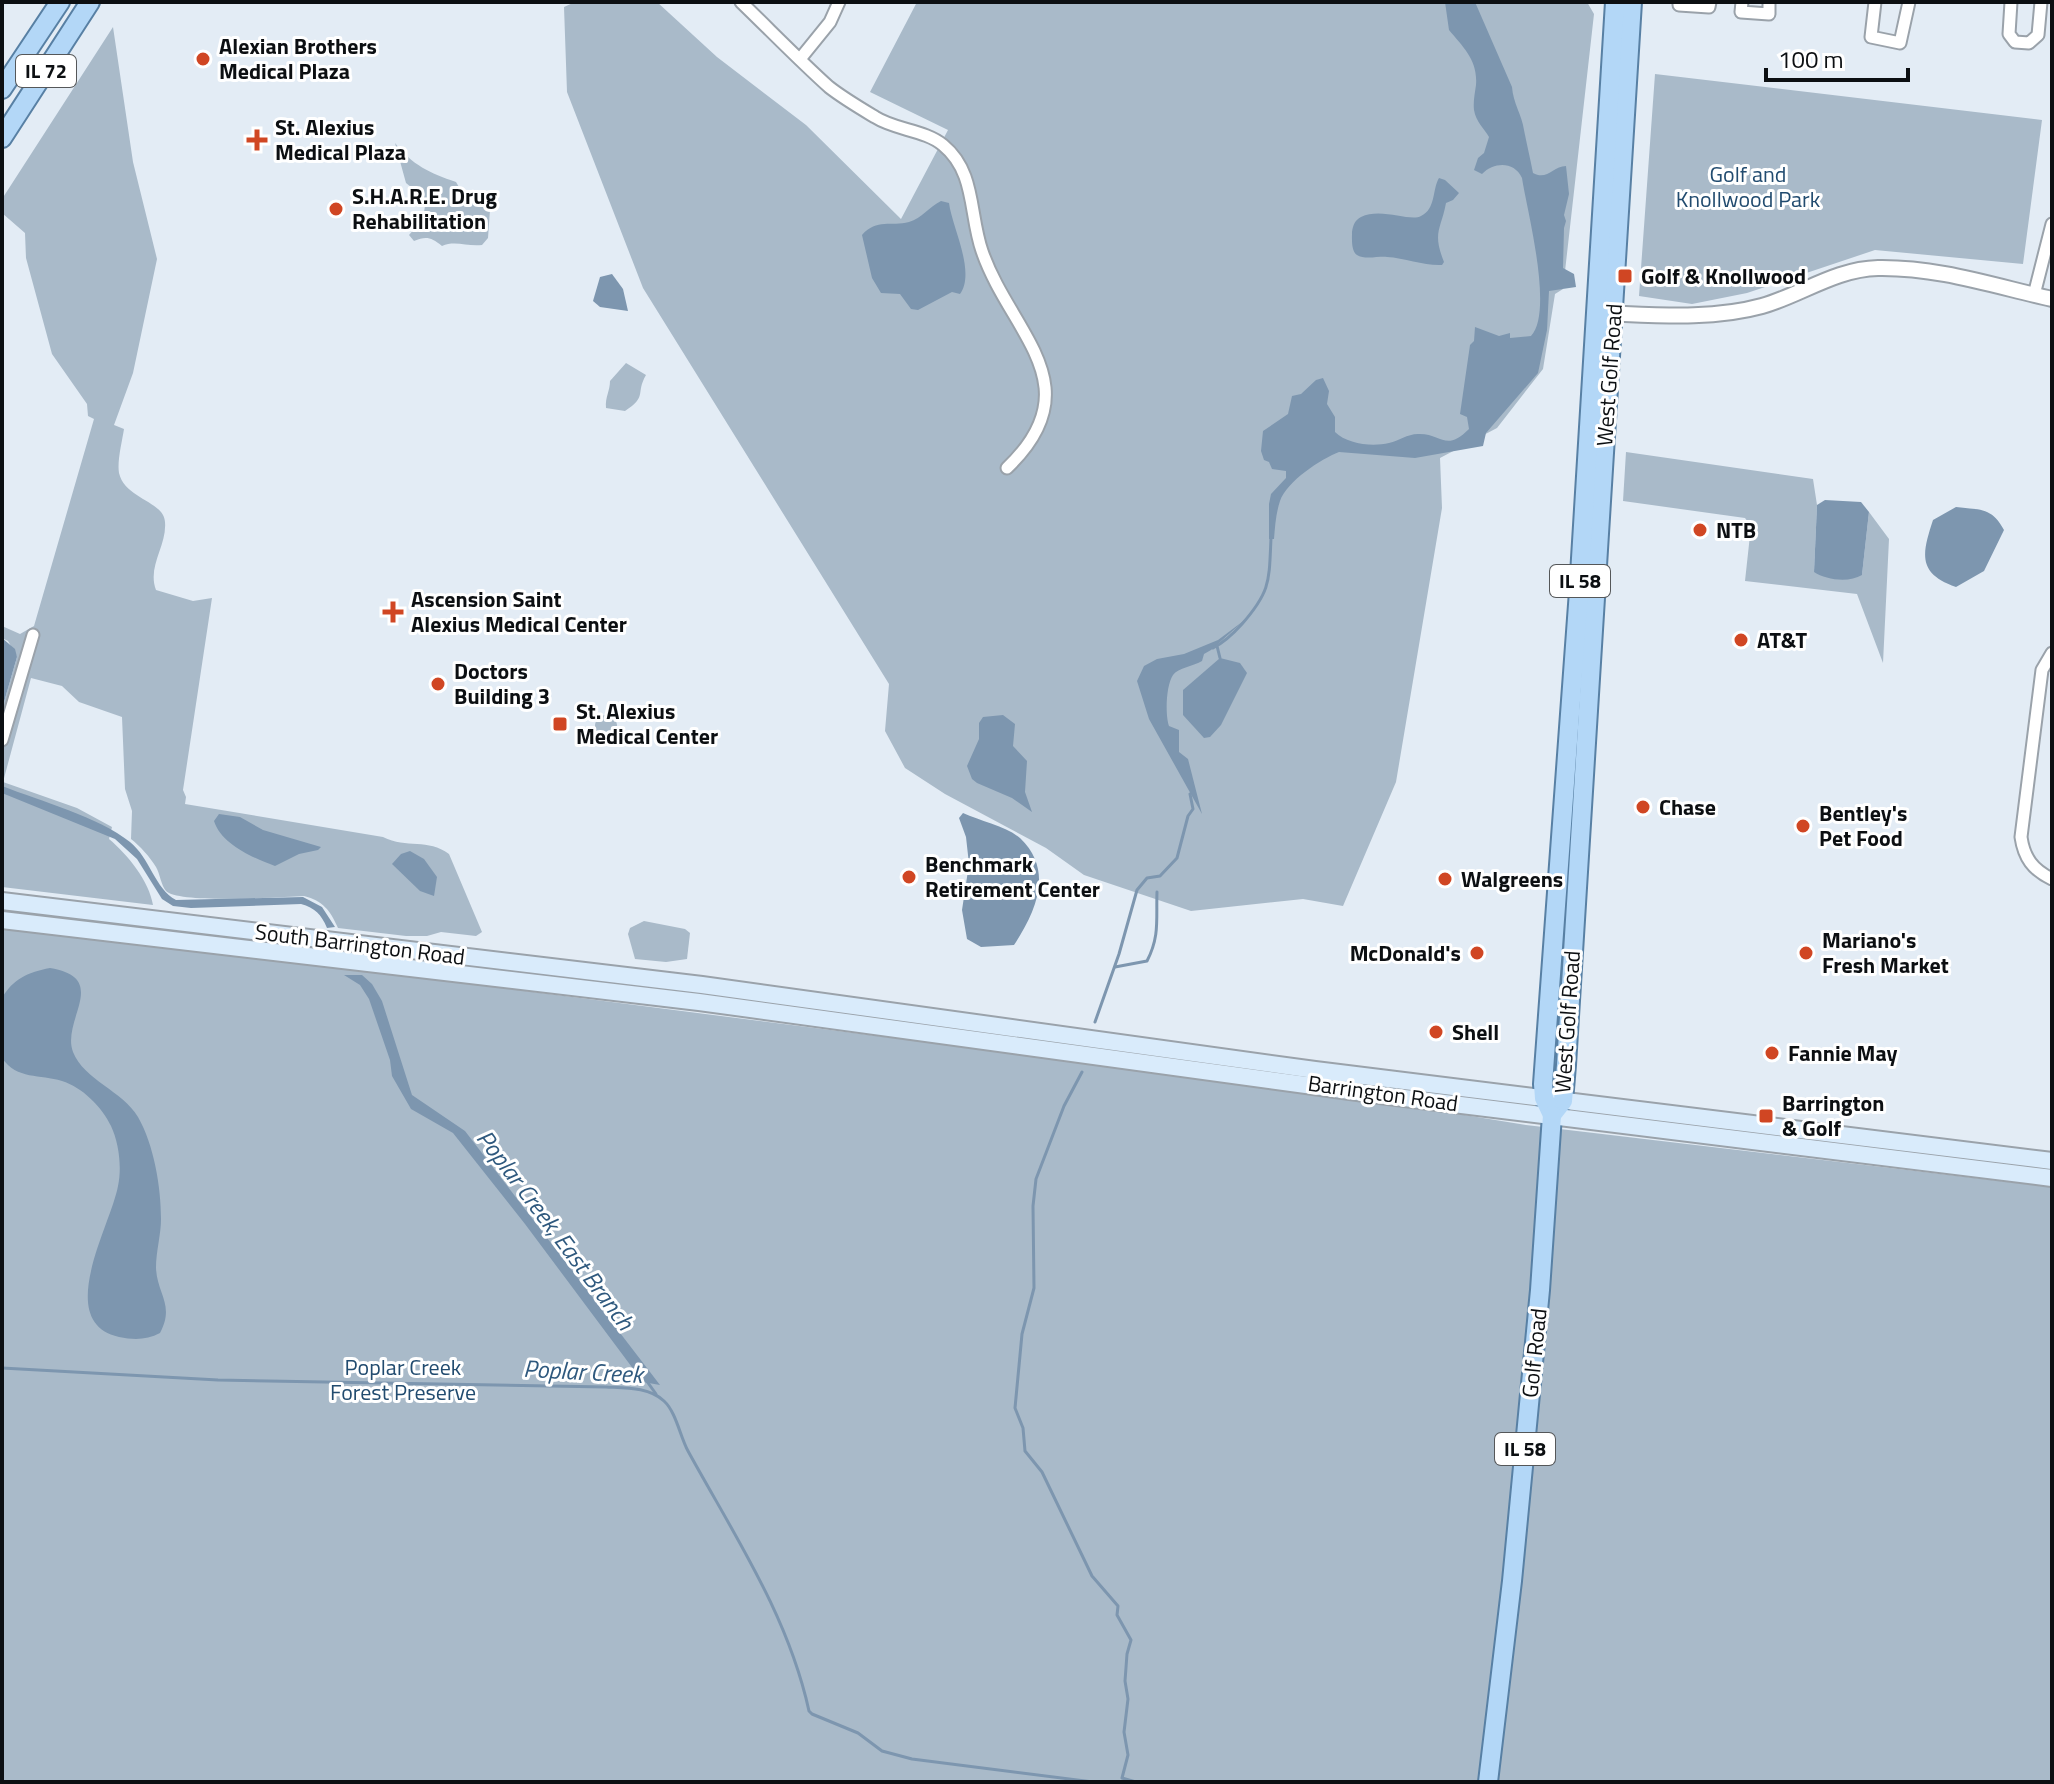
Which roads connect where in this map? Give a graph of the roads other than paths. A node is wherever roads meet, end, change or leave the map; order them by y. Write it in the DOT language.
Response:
graph roads {
  1 [pos="60,2"];
  2 [pos="90,2"];
  3 [pos="741,2"];
  4 [pos="839,2"];
  5 [pos="1615,2"];
  6 [pos="1632,2"];
  7 [pos="1679,2"];
  8 [pos="1710,2"];
  9 [pos="1742,2"];
  10 [pos="1769,2"];
  11 [pos="1875,2"];
  12 [pos="1909,2"];
  13 [pos="2011,2"];
  14 [pos="2041,2"];
  15 [pos="800,59"];
  16 [pos="2,89"];
  17 [pos="2,138"];
  18 [pos="2052,224"];
  19 [pos="2034,295"];
  20 [pos="2052,299"];
  21 [pos="1604,313"];
  22 [pos="1007,468"];
  23 [pos="33,635"];
  24 [pos="2052,653"];
  25 [pos="2,740"];
  26 [pos="2052,879"];
  27 [pos="2,901"];
  28 [pos="2,920"];
  29 [pos="717,987"];
  30 [pos="714,1004"];
  31 [pos="1553,1105"];
  32 [pos="2052,1161"];
  33 [pos="2052,1178"];
  34 [pos="1488,1782"];
  1 -- 16 [label="main road, IL 72"];
  2 -- 17 [label="main road, IL 72"];
  3 -- 15 [label="street"];
  4 -- 15 [label="street"];
  5 -- 21 [label="main road, West Golf Road / IL 58"];
  6 -- 21 [label="main road, West Golf Road / IL 58"];
  7 -- 8 [label="street"];
  9 -- 10 [label="street"];
  11 -- 12 [label="street"];
  13 -- 14 [label="street"];
  15 -- 22 [label="street"];
  18 -- 19 [label="street"];
  19 -- 20 [label="street"];
  19 -- 21 [label="street"];
  21 -- 31 [label="main road, West Golf Road / IL 58"];
  23 -- 25 [label="street"];
  24 -- 26 [label="street"];
  27 -- 29 [label="main road, South Barrington Road"];
  28 -- 30 [label="main road, South Barrington Road"];
  29 -- 31 [label="main road, Barrington Road"];
  30 -- 31 [label="main road, Barrington Road"];
  31 -- 32 [label="main road, Barrington Road"];
  31 -- 33 [label="main road, Barrington Road"];
  31 -- 34 [label="main road, Golf Road / IL 58"];
}
